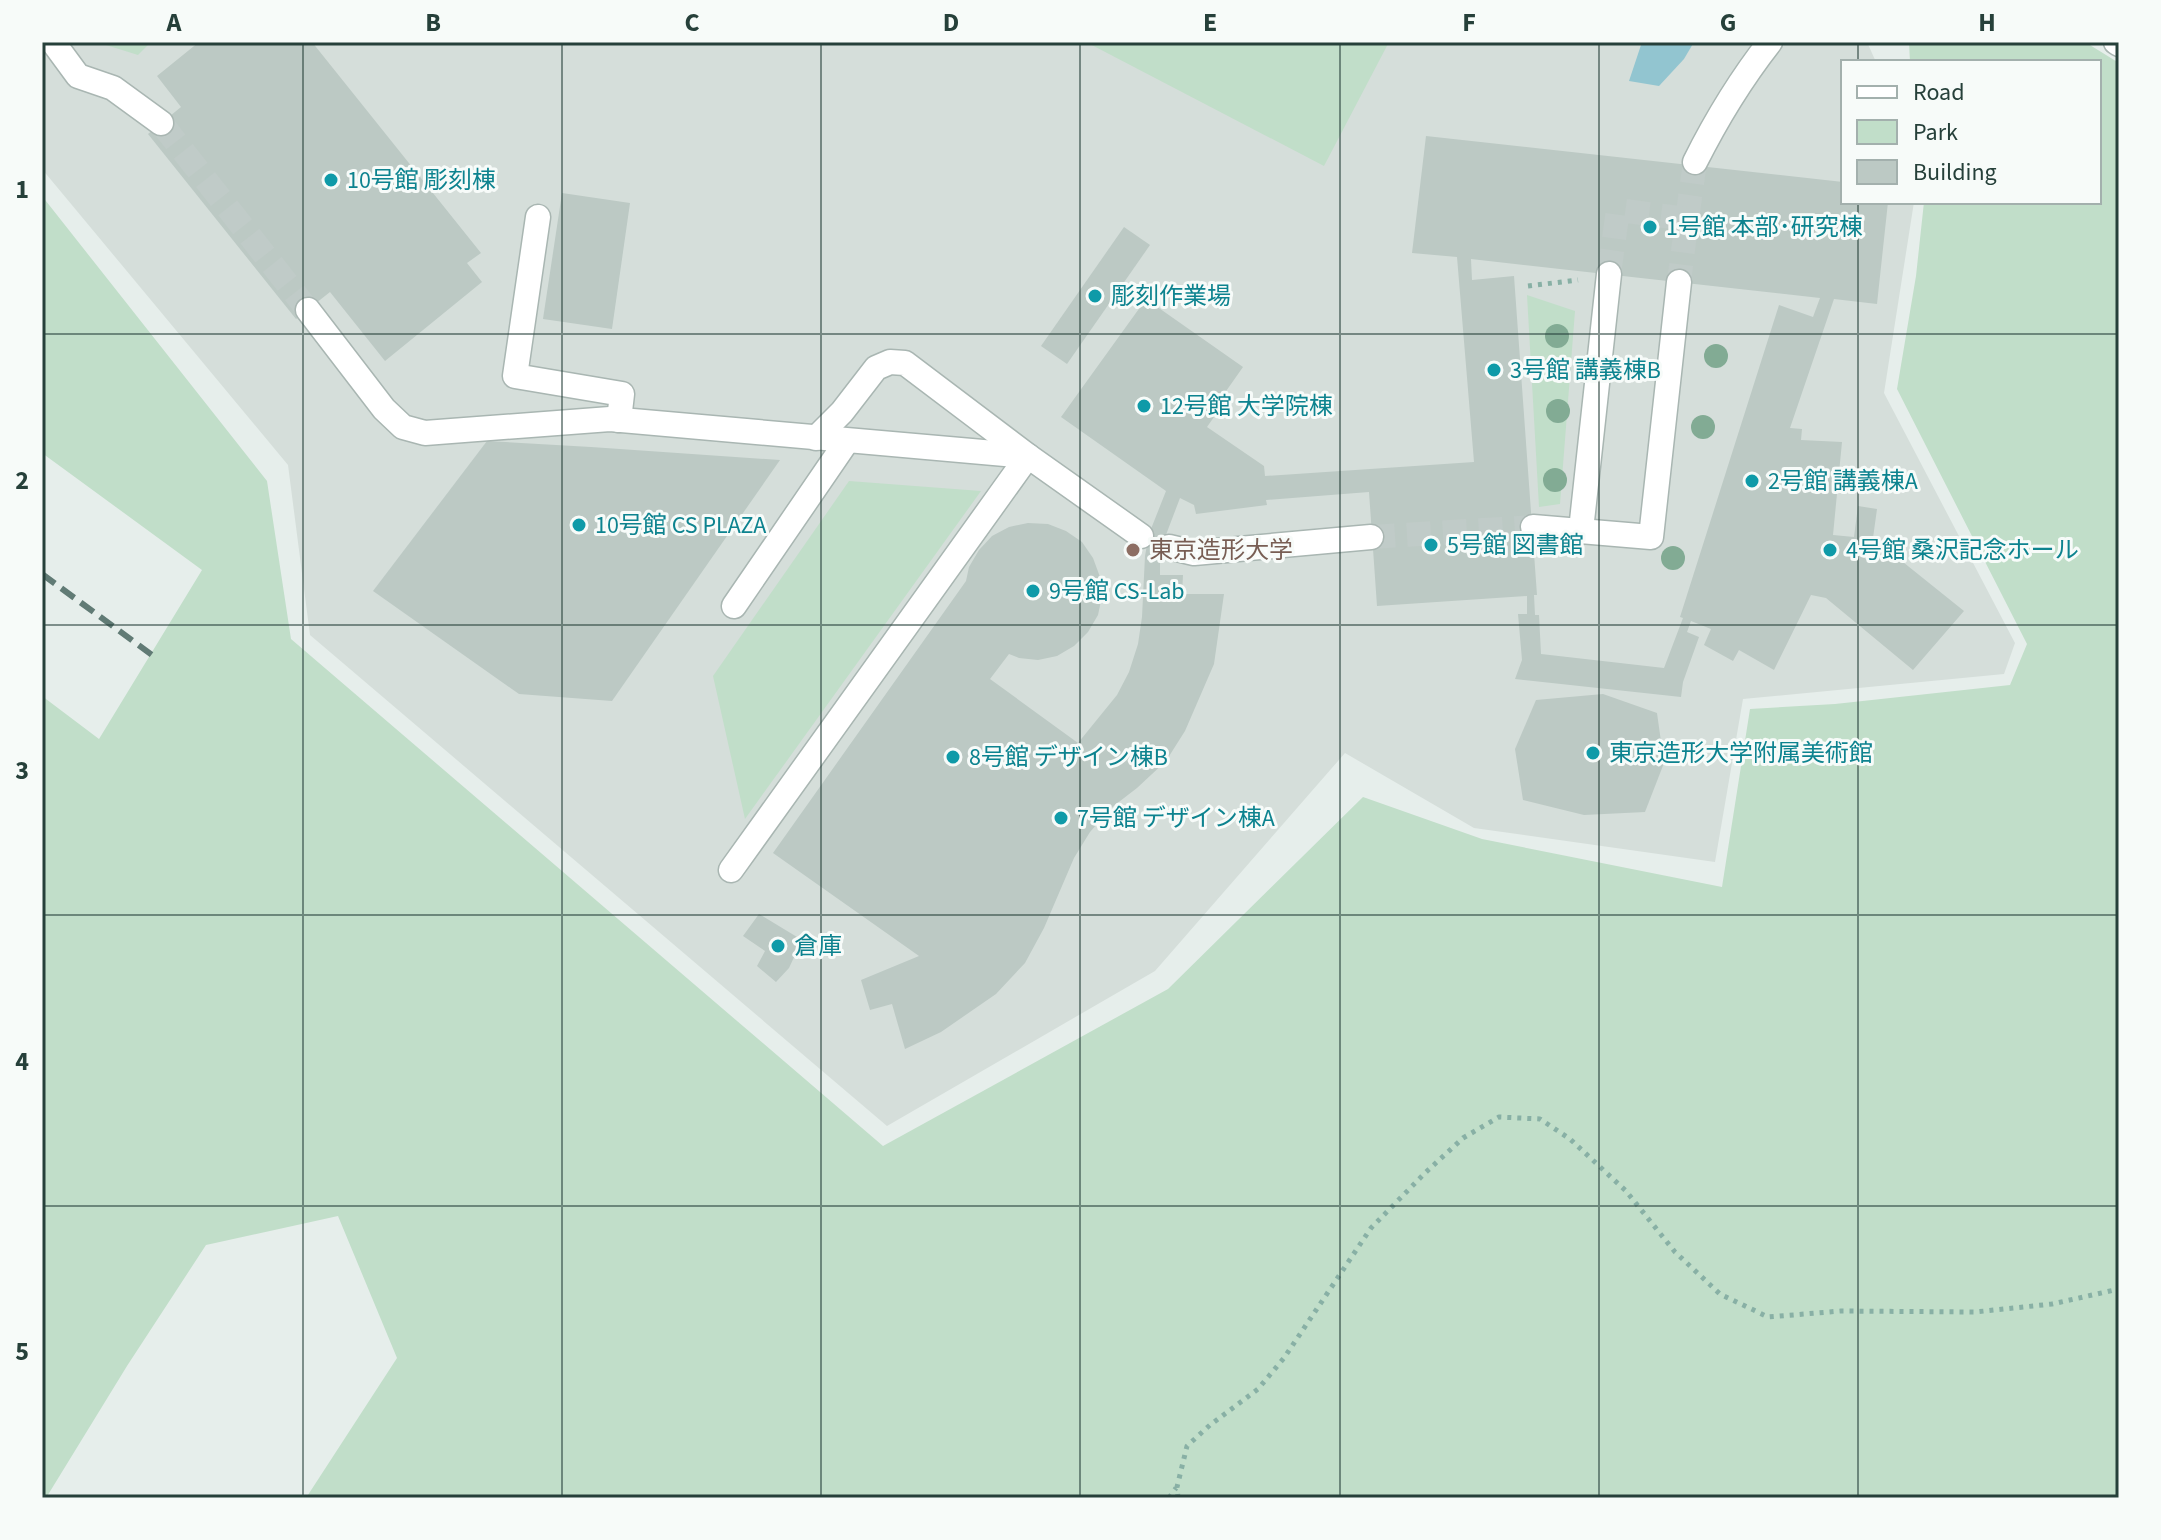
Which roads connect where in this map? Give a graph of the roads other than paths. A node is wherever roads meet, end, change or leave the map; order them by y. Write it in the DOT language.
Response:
graph roads {
  1 [pos="53,42"];
  2 [pos="1770,42"];
  3 [pos="161,123"];
  4 [pos="1695,162"];
  5 [pos="538,217"];
  6 [pos="1598,276"];
  7 [pos="1679,282"];
  8 [pos="308,310"];
  9 [pos="619,420"];
  10 [pos="816,438"];
  11 [pos="847,441"];
  12 [pos="1028,456"];
  13 [pos="1533,527"];
  14 [pos="1581,530"];
  15 [pos="1141,536"];
  16 [pos="1371,537"];
  17 [pos="1169,547"];
  18 [pos="734,606"];
  19 [pos="731,870"];
  1 -- 3 [label="lane"];
  2 -- 4 [label="lane"];
  5 -- 9 [label="lane"];
  6 -- 14 [label="lane"];
  7 -- 14 [label="lane"];
  8 -- 9 [label="lane"];
  9 -- 10 [label="lane"];
  10 -- 11 [label="lane"];
  10 -- 12 [label="lane"];
  11 -- 12 [label="lane"];
  11 -- 18 [label="lane"];
  12 -- 15 [label="lane"];
  12 -- 19 [label="lane"];
  13 -- 14 [label="lane"];
  16 -- 17 [label="lane"];
}
